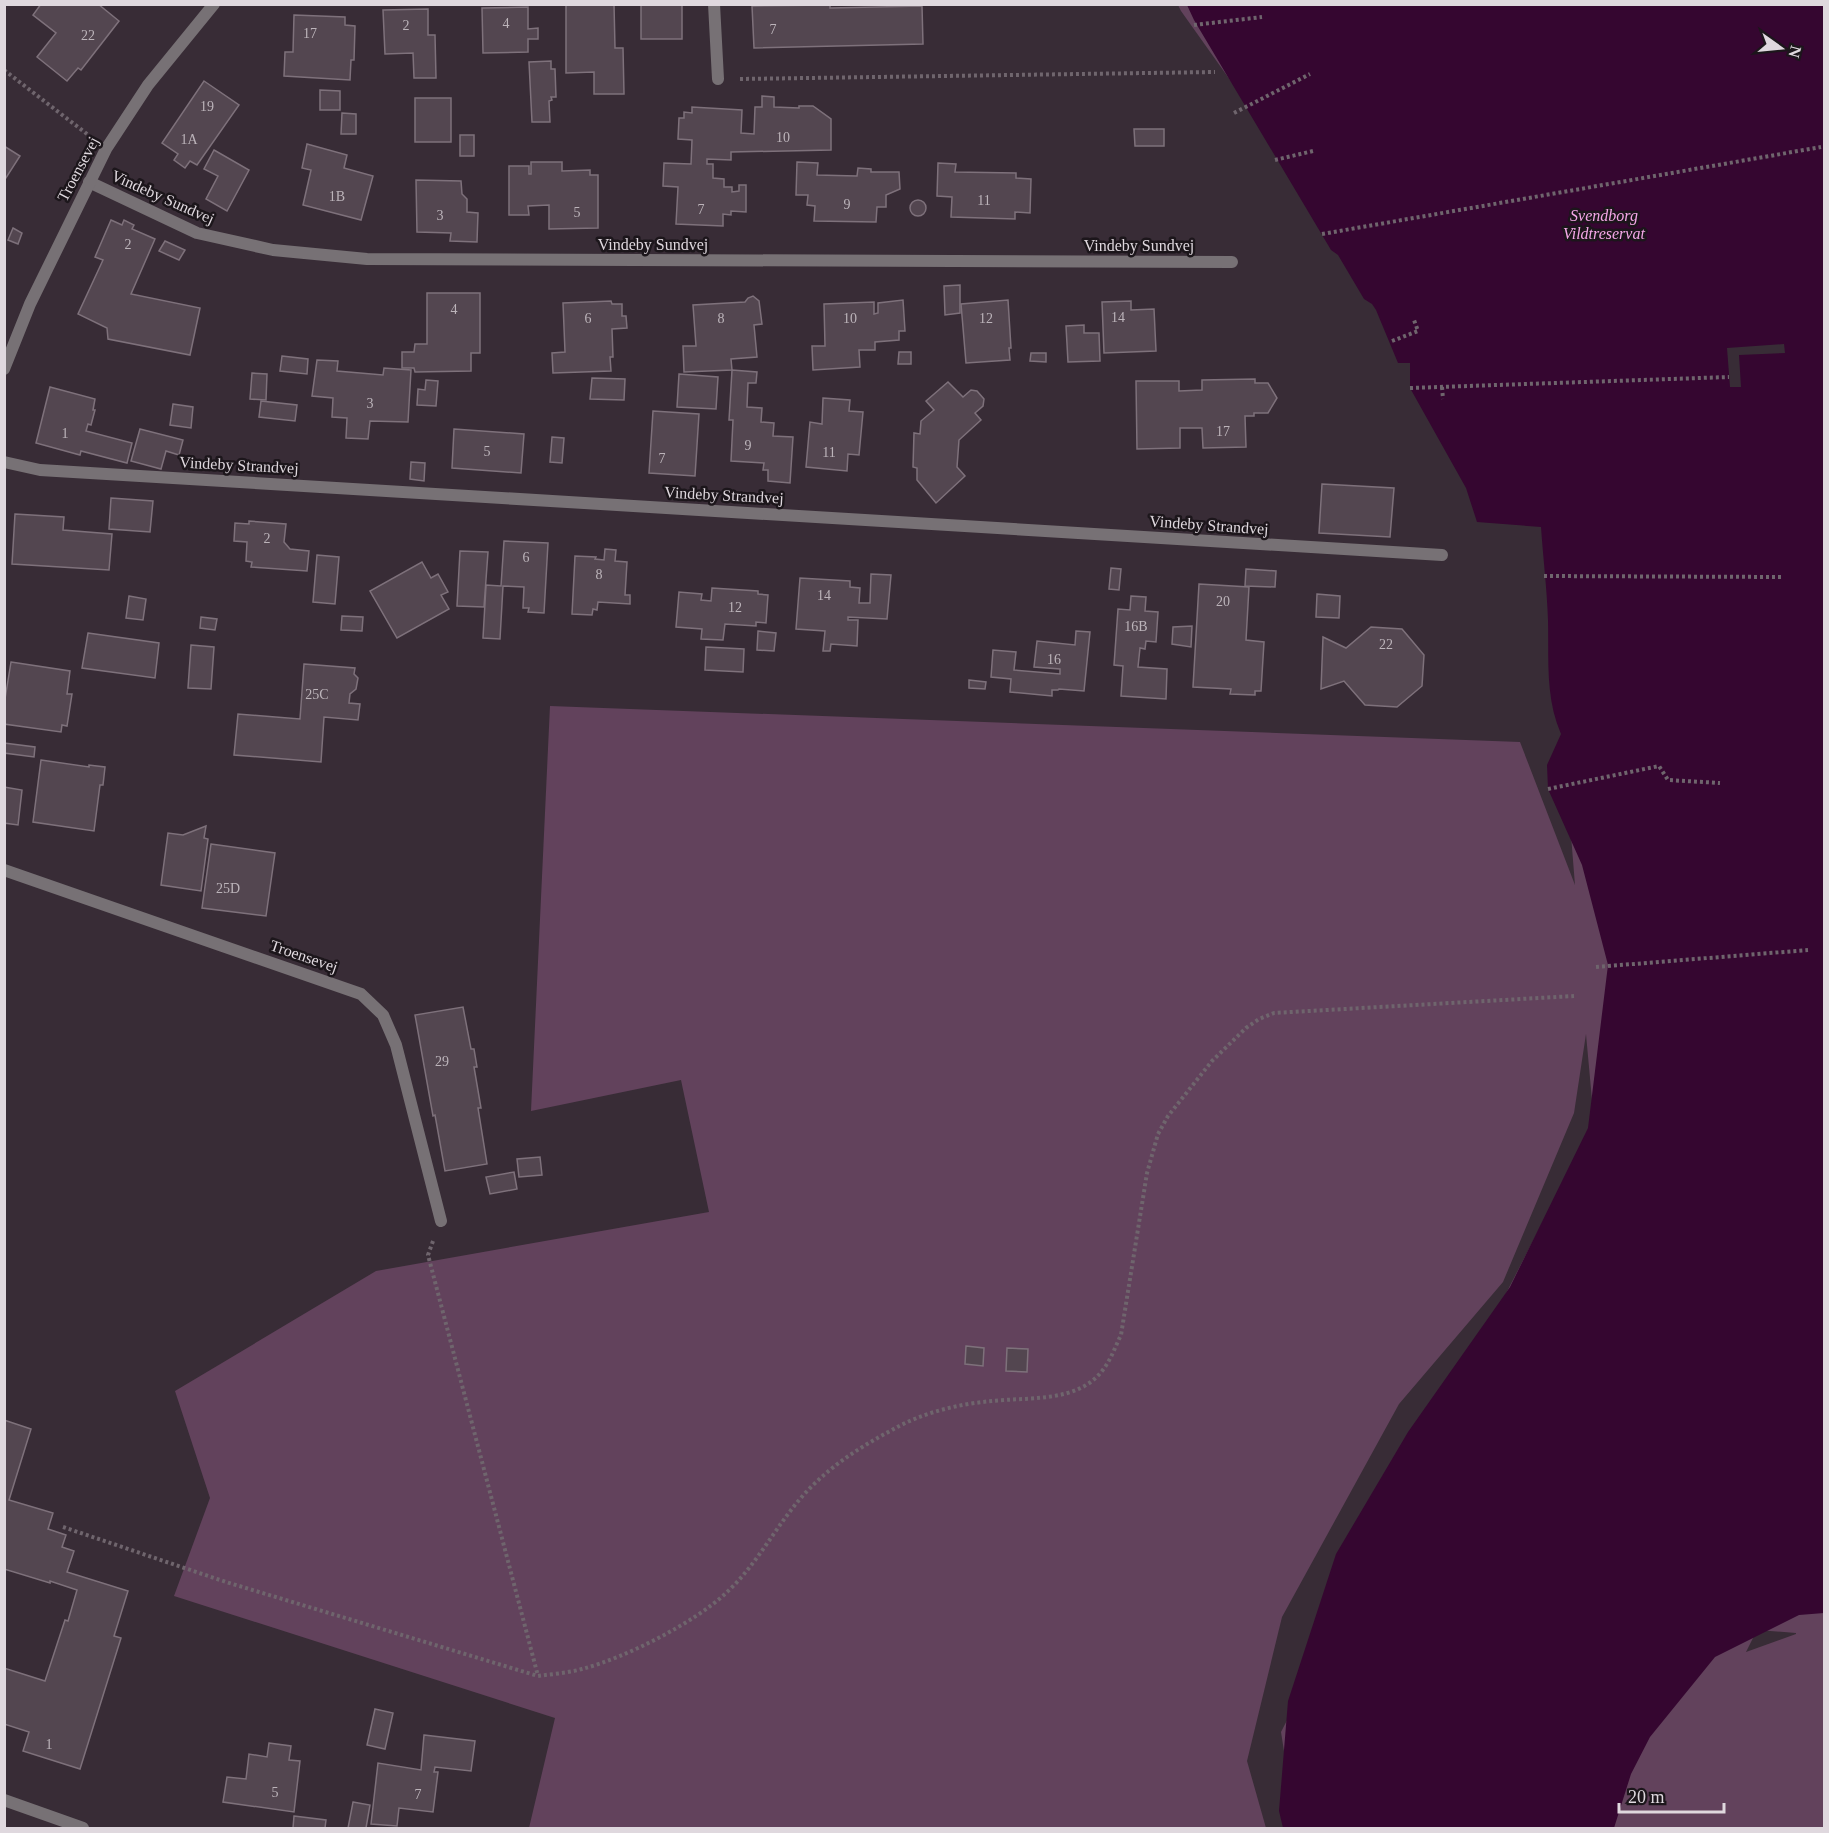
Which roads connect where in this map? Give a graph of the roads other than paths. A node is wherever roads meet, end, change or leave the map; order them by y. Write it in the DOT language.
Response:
graph roads {
  1 [pos="214,4"];
  2 [pos="714,4"];
  3 [pos="718,79"];
  4 [pos="89,182"];
  5 [pos="1232,262"];
  6 [pos="4,369"];
  7 [pos="4,462"];
  8 [pos="1442,555"];
  9 [pos="4,870"];
  10 [pos="441,1221"];
  11 [pos="4,1800"];
  12 [pos="83,1828"];
  1 -- 4 [label="street, Troensevej"];
  2 -- 3 [label="street"];
  4 -- 5 [label="street, Vindeby Sundvej"];
  4 -- 6 [label="street, Troensevej"];
  7 -- 8 [label="street, Vindeby Strandvej"];
  9 -- 10 [label="street, Troensevej"];
  11 -- 12 [label="street"];
}
